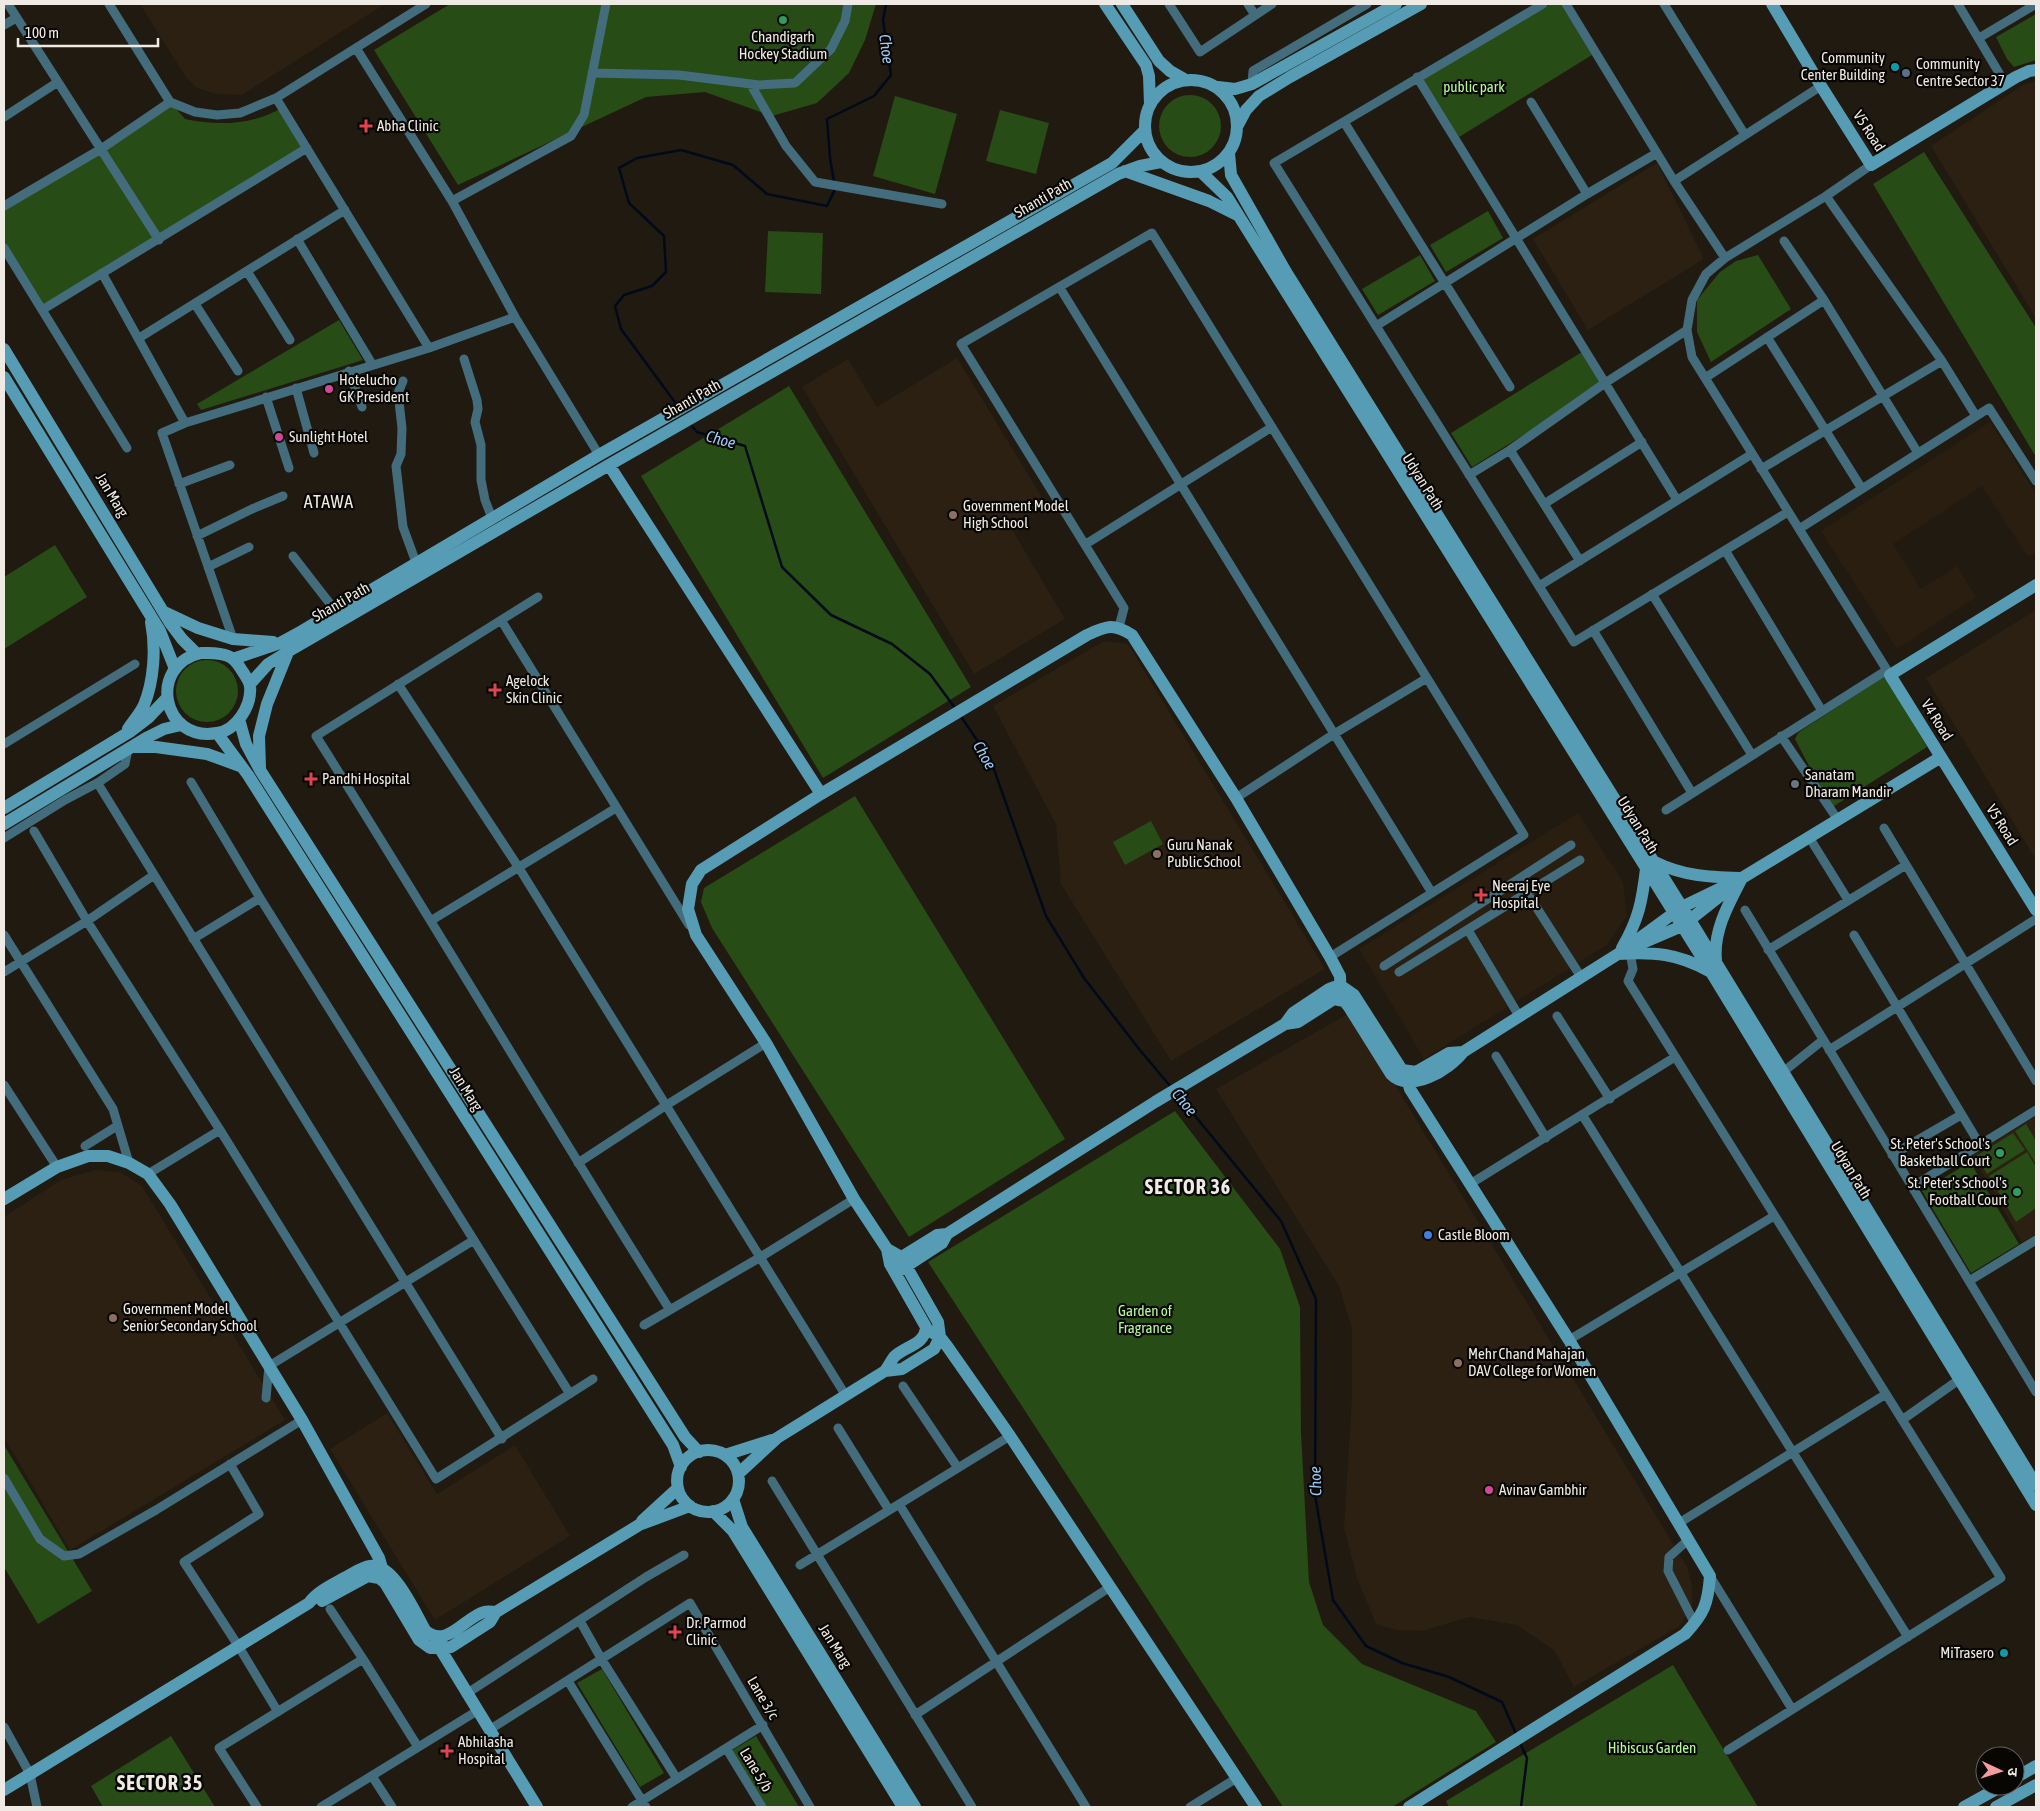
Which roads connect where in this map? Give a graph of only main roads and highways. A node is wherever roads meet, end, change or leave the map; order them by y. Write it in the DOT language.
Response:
graph roads {
  1 [pos="1105,4"];
  2 [pos="1122,4"];
  3 [pos="1396,4"];
  4 [pos="1421,4"];
  5 [pos="1772,4"];
  6 [pos="2036,70"];
  7 [pos="1184,80"];
  8 [pos="1218,87"];
  9 [pos="1150,104"];
  10 [pos="1238,125"];
  11 [pos="1145,130"];
  12 [pos="1229,153"];
  13 [pos="1161,162"];
  14 [pos="1200,171"];
  15 [pos="1125,172"];
  16 [pos="1239,216"];
  17 [pos="4,349"];
  18 [pos="4,376"];
  19 [pos="609,465"];
  20 [pos="2036,585"];
  21 [pos="149,612"];
  22 [pos="164,612"];
  23 [pos="284,647"];
  24 [pos="197,654"];
  25 [pos="233,659"];
  26 [pos="175,669"];
  27 [pos="250,684"];
  28 [pos="168,698"];
  29 [pos="239,719"];
  30 [pos="181,724"];
  31 [pos="217,733"];
  32 [pos="124,735"];
  33 [pos="130,748"];
  34 [pos="1941,757"];
  35 [pos="240,766"];
  36 [pos="260,770"];
  37 [pos="821,794"];
  38 [pos="4,808"];
  39 [pos="4,824"];
  40 [pos="1650,865"];
  41 [pos="1742,878"];
  42 [pos="1678,910"];
  43 [pos="2036,910"];
  44 [pos="1686,923"];
  45 [pos="1624,954"];
  46 [pos="1714,967"];
  47 [pos="1341,994"];
  48 [pos="1407,1077"];
  49 [pos="4,1200"];
  50 [pos="899,1265"];
  51 [pos="926,1329"];
  52 [pos="940,1337"];
  53 [pos="885,1371"];
  54 [pos="777,1438"];
  55 [pos="699,1452"];
  56 [pos="725,1455"];
  57 [pos="680,1466"];
  58 [pos="738,1474"];
  59 [pos="2036,1485"];
  60 [pos="678,1488"];
  61 [pos="733,1499"];
  62 [pos="2036,1504"];
  63 [pos="690,1506"];
  64 [pos="713,1511"];
  65 [pos="639,1525"];
  66 [pos="380,1572"];
  67 [pos="496,1612"];
  68 [pos="432,1635"];
  69 [pos="440,1648"];
  70 [pos="2036,1766"];
  71 [pos="2025,1772"];
  72 [pos="2036,1786"];
  73 [pos="4,1790"];
  74 [pos="1984,1796"];
  75 [pos="1428,1802"];
  76 [pos="537,1807"];
  77 [pos="903,1807"];
  78 [pos="915,1807"];
  79 [pos="1256,1807"];
  80 [pos="1409,1807"];
  81 [pos="1964,1807"];
  82 [pos="1996,1807"];
  1 -- 9 [label="main road"];
  2 -- 7 [label="main road"];
  3 -- 8 [label="main road"];
  4 -- 10 [label="main road"];
  5 -- 6 [label="main road, V5 Road"];
  7 -- 8 [label="main road"];
  7 -- 9 [label="main road"];
  8 -- 10 [label="main road"];
  9 -- 11 [label="main road"];
  10 -- 12 [label="main road"];
  11 -- 13 [label="main road"];
  11 -- 23 [label="main road, Shanti Path"];
  12 -- 14 [label="main road"];
  12 -- 40 [label="main road, Udyan Path"];
  13 -- 14 [label="main road"];
  13 -- 15 [label="main road, Shanti Path"];
  14 -- 16 [label="main road, Udyan Path"];
  15 -- 16 [label="main road"];
  15 -- 19 [label="main road, Shanti Path"];
  16 -- 40 [label="main road, Udyan Path"];
  17 -- 22 [label="main road, Jan Marg"];
  18 -- 21 [label="main road, Jan Marg"];
  19 -- 23 [label="main road, Shanti Path"];
  19 -- 37 [label="main road"];
  20 -- 34 [label="main road, V4 Road"];
  21 -- 26 [label="main road, Jan Marg"];
  21 -- 32 [label="main road"];
  22 -- 23 [label="main road"];
  22 -- 24 [label="main road, Jan Marg"];
  23 -- 25 [label="main road, Shanti Path"];
  23 -- 27 [label="main road, Shanti Path"];
  23 -- 36 [label="main road"];
  24 -- 25 [label="main road"];
  24 -- 26 [label="main road"];
  25 -- 27 [label="main road"];
  26 -- 28 [label="main road"];
  27 -- 29 [label="main road"];
  28 -- 30 [label="main road"];
  28 -- 32 [label="main road"];
  29 -- 31 [label="main road"];
  29 -- 36 [label="main road, Jan Marg"];
  30 -- 31 [label="main road"];
  30 -- 33 [label="main road"];
  31 -- 35 [label="main road, Jan Marg"];
  32 -- 38 [label="main road"];
  33 -- 35 [label="main road"];
  33 -- 39 [label="main road"];
  34 -- 41 [label="main road, V4 Road"];
  34 -- 43 [label="main road, V5 Road"];
  35 -- 57 [label="main road, Jan Marg"];
  36 -- 55 [label="main road, Jan Marg"];
  37 -- 47 [label="main road"];
  37 -- 50 [label="main road"];
  40 -- 41 [label="main road"];
  40 -- 42 [label="main road, Udyan Path"];
  40 -- 45 [label="main road"];
  41 -- 42 [label="main road"];
  41 -- 44 [label="main road"];
  41 -- 46 [label="main road"];
  42 -- 44 [label="main road, Udyan Path"];
  42 -- 45 [label="main road"];
  44 -- 45 [label="main road"];
  44 -- 46 [label="main road, Udyan Path"];
  45 -- 46 [label="main road"];
  45 -- 48 [label="main road"];
  46 -- 59 [label="main road, Udyan Path"];
  46 -- 62 [label="main road, Udyan Path"];
  47 -- 48 [label="main road"];
  47 -- 50 [label="main road"];
  48 -- 75 [label="main road"];
  49 -- 66 [label="main road"];
  50 -- 51 [label="main road"];
  50 -- 52 [label="main road"];
  51 -- 52 [label="main road"];
  51 -- 53 [label="main road"];
  52 -- 53 [label="main road"];
  52 -- 79 [label="main road"];
  53 -- 54 [label="main road"];
  54 -- 56 [label="main road"];
  54 -- 58 [label="main road"];
  55 -- 56 [label="main road"];
  55 -- 57 [label="main road"];
  56 -- 58 [label="main road"];
  57 -- 60 [label="main road"];
  58 -- 61 [label="main road"];
  60 -- 63 [label="main road"];
  60 -- 65 [label="main road"];
  61 -- 64 [label="main road"];
  61 -- 78 [label="main road, Jan Marg"];
  63 -- 64 [label="main road"];
  63 -- 65 [label="main road"];
  64 -- 77 [label="main road, Jan Marg"];
  65 -- 67 [label="main road"];
  66 -- 68 [label="main road"];
  66 -- 69 [label="main road"];
  66 -- 73 [label="main road"];
  67 -- 68 [label="main road"];
  67 -- 69 [label="main road"];
  68 -- 69 [label="main road"];
  69 -- 76 [label="main road"];
  70 -- 71 [label="main road"];
  72 -- 82 [label="main road"];
  74 -- 81 [label="main road"];
  75 -- 80 [label="main road"];
}
